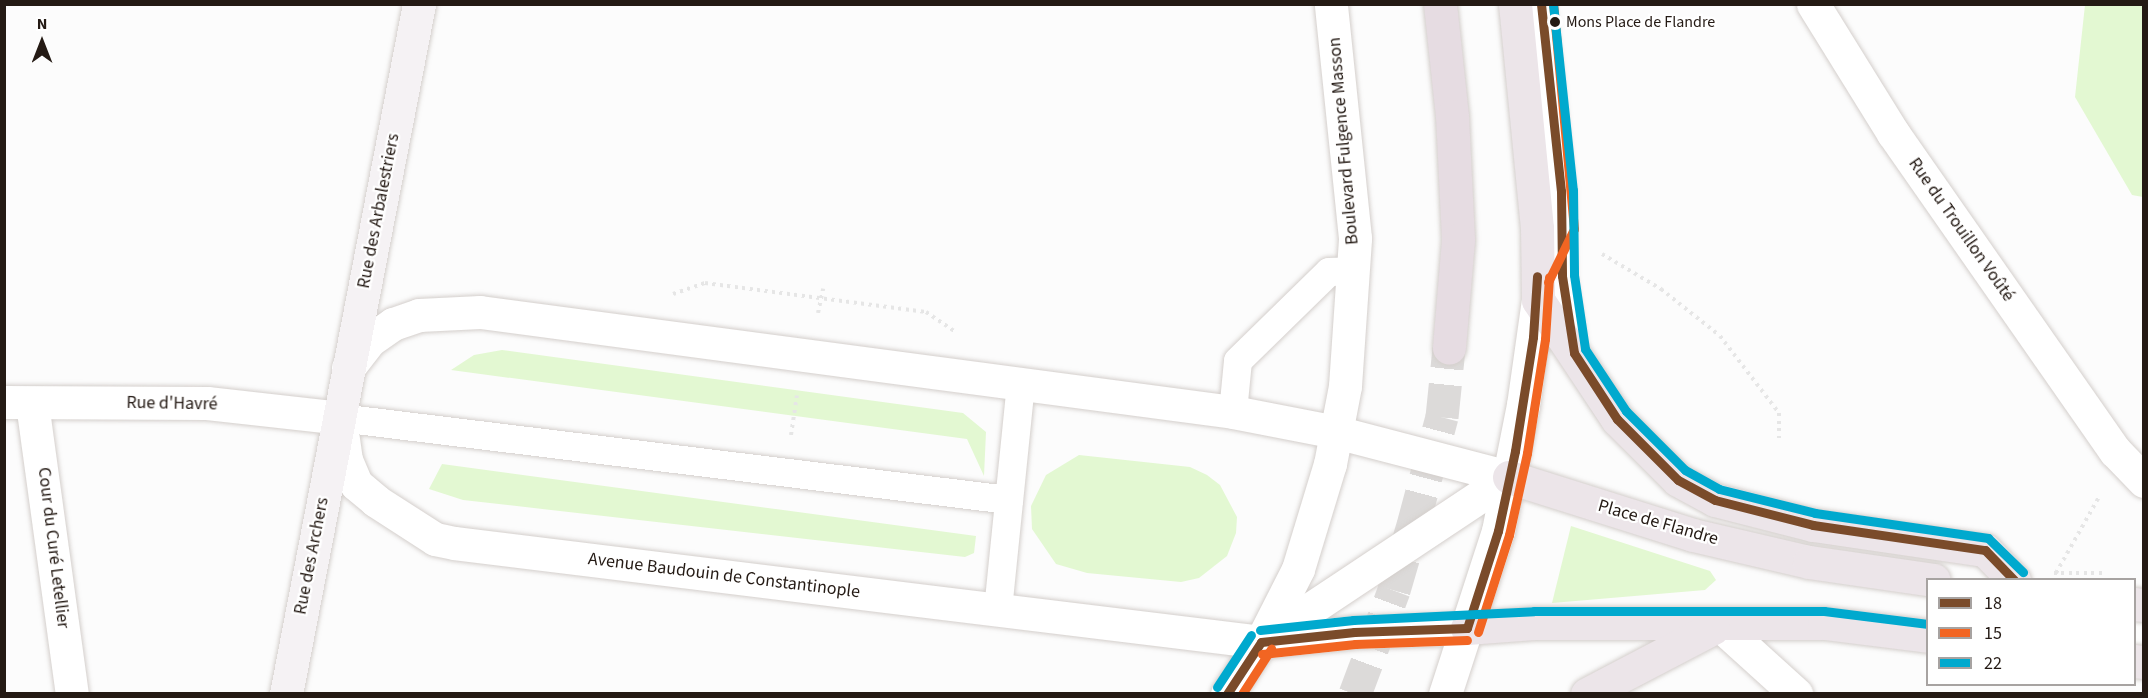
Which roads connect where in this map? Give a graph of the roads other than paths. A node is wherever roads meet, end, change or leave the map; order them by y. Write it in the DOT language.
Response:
graph roads {
  1 [pos="419,4"];
  2 [pos="1331,4"];
  3 [pos="1440,4"];
  4 [pos="1515,4"];
  5 [pos="1541,4"];
  6 [pos="1813,4"];
  7 [pos="1562,229"];
  8 [pos="1353,271"];
  9 [pos="1537,288"];
  10 [pos="1449,348"];
  11 [pos="1574,353"];
  12 [pos="348,368"];
  13 [pos="1021,385"];
  14 [pos="18,402"];
  15 [pos="1233,412"];
  16 [pos="340,418"];
  17 [pos="1336,432"];
  18 [pos="1512,462"];
  19 [pos="2144,481"];
  20 [pos="1009,500"];
  21 [pos="1927,578"];
  22 [pos="2013,578"];
  23 [pos="998,610"];
  24 [pos="1720,625"];
  25 [pos="1467,628"];
  26 [pos="1926,636"];
  27 [pos="1261,642"];
  28 [pos="72,693"];
  29 [pos="286,693"];
  30 [pos="1227,693"];
  31 [pos="1445,693"];
  32 [pos="1587,693"];
  33 [pos="1796,693"];
  1 -- 12 [label="main road, Rue des Arbalestriers"];
  2 -- 8 [label="street, Boulevard Fulgence Masson"];
  3 -- 10 [label="highway"];
  4 -- 9 [label="main road"];
  5 -- 7 [label="lane"];
  6 -- 19 [label="street, Rue du Trouillon Voûté"];
  7 -- 9 [label="lane"];
  7 -- 11 [label="lane"];
  8 -- 15 [label="lane"];
  8 -- 17 [label="street, Boulevard Fulgence Masson"];
  9 -- 11 [label="main road"];
  9 -- 18 [label="street"];
  11 -- 22 [label="main road"];
  12 -- 13 [label="street"];
  12 -- 16 [label="main road, Rue des Arbalestriers"];
  13 -- 15 [label="street, Place de Flandre"];
  13 -- 20 [label="lane"];
  14 -- 16 [label="street, Rue d'Havré"];
  14 -- 28 [label="street, Cour du Curé Letellier"];
  15 -- 17 [label="street, Place de Flandre"];
  16 -- 20 [label="lane"];
  16 -- 23 [label="street, Avenue Baudouin de Constantinople"];
  16 -- 29 [label="main road, Rue des Archers"];
  17 -- 18 [label="street, Place de Flandre"];
  17 -- 27 [label="street"];
  18 -- 21 [label="main road, Place de Flandre"];
  18 -- 25 [label="street"];
  18 -- 27 [label="street"];
  20 -- 23 [label="lane"];
  23 -- 27 [label="street, Avenue Baudouin de Constantinople"];
  24 -- 25 [label="main road"];
  24 -- 26 [label="main road"];
  24 -- 32 [label="main road"];
  24 -- 33 [label="street"];
  25 -- 27 [label="street"];
  25 -- 31 [label="street"];
  27 -- 30 [label="street"];
}
